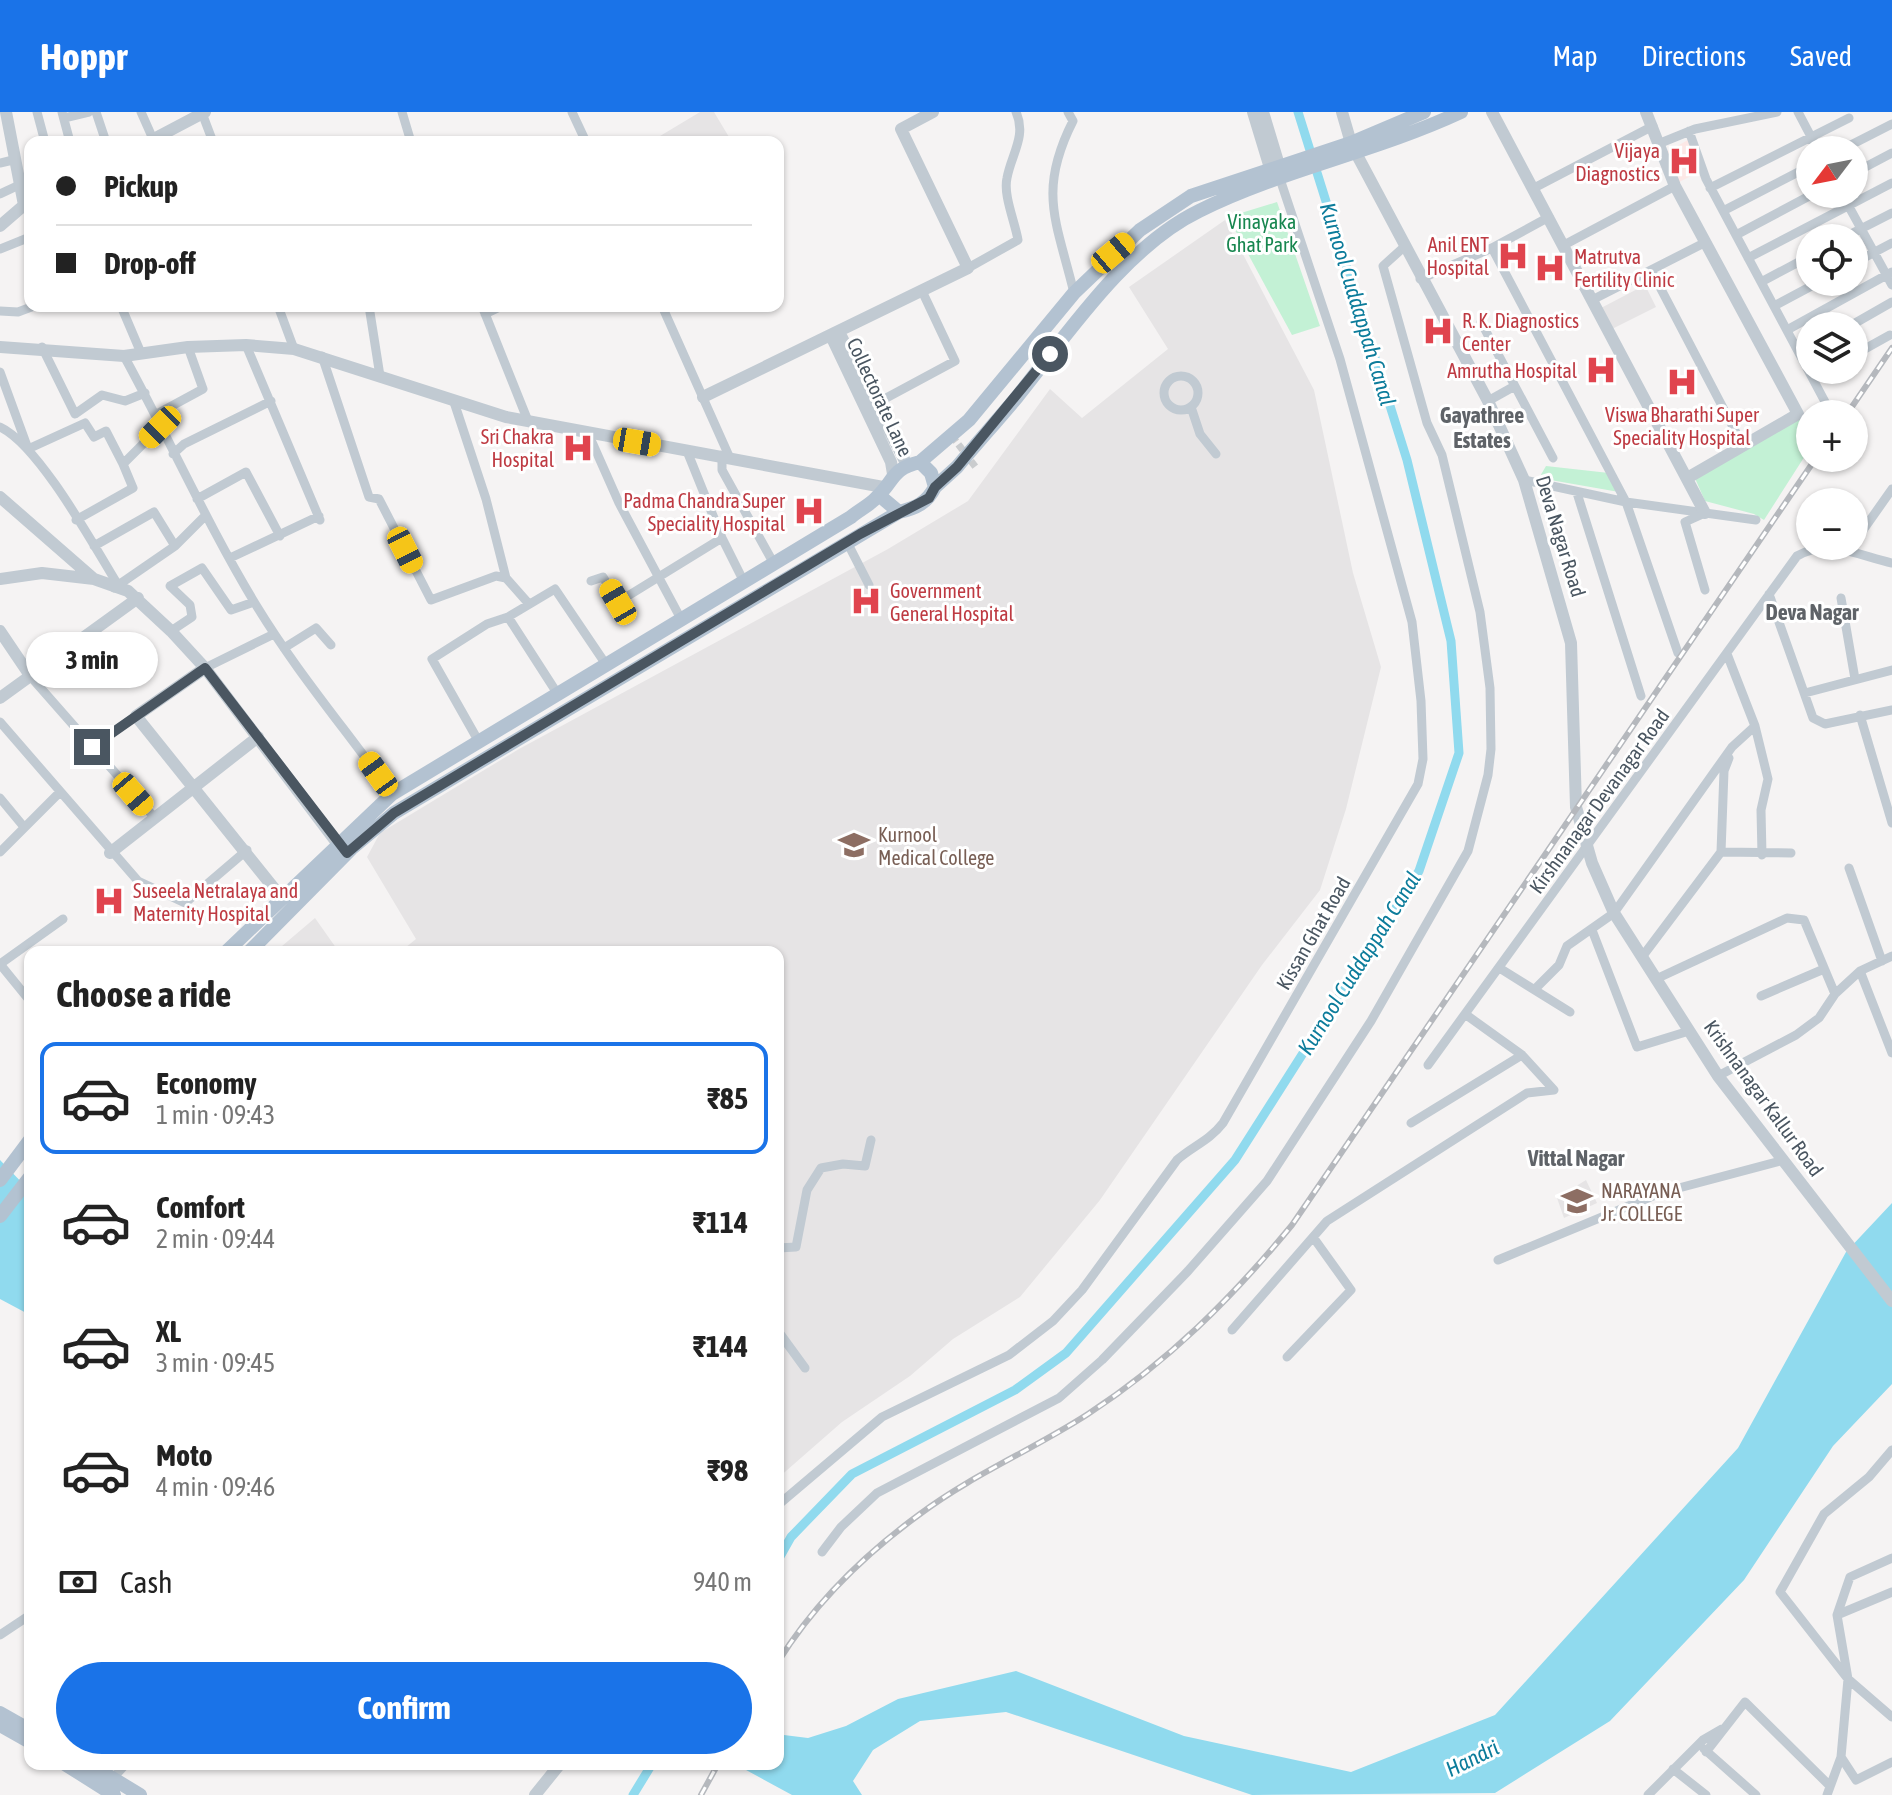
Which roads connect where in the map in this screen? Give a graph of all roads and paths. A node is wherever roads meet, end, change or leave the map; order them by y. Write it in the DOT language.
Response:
graph roads {
  1 [pos="37,112"];
  2 [pos="89,112"];
  3 [pos="96,112"];
  4 [pos="141,112"];
  5 [pos="402,112"];
  6 [pos="572,112"];
  7 [pos="933,112"];
  8 [pos="1016,112"];
  9 [pos="1068,112"];
  10 [pos="1253,112"];
  11 [pos="1263,112"];
  12 [pos="1342,112"];
  13 [pos="1424,112"];
  14 [pos="1461,112"];
  15 [pos="1492,112"];
  16 [pos="1646,112"];
  17 [pos="1777,112"];
  18 [pos="1798,112"];
  19 [pos="203,113"];
  20 [pos="63,115"];
  21 [pos="4,116"];
  22 [pos="1403,117"];
  23 [pos="1849,118"];
  24 [pos="1892,124"];
  25 [pos="1653,126"];
  26 [pos="1689,131"];
  27 [pos="43,136"];
  28 [pos="68,136"];
  29 [pos="104,136"];
  30 [pos="149,136"];
  31 [pos="160,136"];
  32 [pos="211,136"];
  33 [pos="409,136"];
  34 [pos="583,136"];
  35 [pos="1811,136"];
  36 [pos="1868,136"];
  37 [pos="4,137"];
  38 [pos="1658,144"];
  39 [pos="1796,144"];
  40 [pos="1354,149"];
  41 [pos="1892,153"];
  42 [pos="6,162"];
  43 [pos="1868,166"];
  44 [pos="1281,170"];
  45 [pos="1796,173"];
  46 [pos="1892,183"];
  47 [pos="17,186"];
  48 [pos="1675,186"];
  49 [pos="1534,188"];
  50 [pos="1710,188"];
  51 [pos="0,194"];
  52 [pos="1868,196"];
  53 [pos="24,197"];
  54 [pos="1796,203"];
  55 [pos="24,205"];
  56 [pos="1845,208"];
  57 [pos="1723,211"];
  58 [pos="1892,213"];
  59 [pos="1549,217"];
  60 [pos="1868,225"];
  61 [pos="0,226"];
  62 [pos="1736,235"];
  63 [pos="24,239"];
  64 [pos="1868,241"];
  65 [pos="1706,242"];
  66 [pos="1892,243"];
  67 [pos="1564,245"];
  68 [pos="1404,247"];
  69 [pos="1492,248"];
  70 [pos="0,249"];
  71 [pos="1874,253"];
  72 [pos="1868,256"];
  73 [pos="1748,258"];
  74 [pos="1796,263"];
  75 [pos="968,268"];
  76 [pos="1651,270"];
  77 [pos="1889,273"];
  78 [pos="1420,279"];
  79 [pos="1761,282"];
  80 [pos="1892,285"];
  81 [pos="922,291"];
  82 [pos="1074,293"];
  83 [pos="1796,294"];
  84 [pos="1592,300"];
  85 [pos="1892,302"];
  86 [pos="1774,306"];
  87 [pos="24,310"];
  88 [pos="0,311"];
  89 [pos="124,312"];
  90 [pos="280,312"];
  91 [pos="370,312"];
  92 [pos="484,312"];
  93 [pos="665,312"];
  94 [pos="1868,316"];
  95 [pos="1481,322"];
  96 [pos="1787,330"];
  97 [pos="835,334"];
  98 [pos="1890,335"];
  99 [pos="246,345"];
  100 [pos="0,347"];
  101 [pos="42,347"];
  102 [pos="188,347"];
  103 [pos="1796,347"];
  104 [pos="1868,347"];
  105 [pos="294,349"];
  106 [pos="141,353"];
  107 [pos="124,356"];
  108 [pos="322,356"];
  109 [pos="0,372"];
  110 [pos="380,376"];
  111 [pos="1513,387"];
  112 [pos="145,393"];
  113 [pos="703,397"];
  114 [pos="271,401"];
  115 [pos="1488,401"];
  116 [pos="454,402"];
  117 [pos="870,406"];
  118 [pos="1191,407"];
  119 [pos="155,415"];
  120 [pos="528,421"];
  121 [pos="0,427"];
  122 [pos="160,427"];
  123 [pos="588,433"];
  124 [pos="1743,446"];
  125 [pos="28,449"];
  126 [pos="687,451"];
  127 [pos="173,454"];
  128 [pos="1216,454"];
  129 [pos="726,456"];
  130 [pos="1553,458"];
  131 [pos="123,464"];
  132 [pos="914,464"];
  133 [pos="893,474"];
  134 [pos="1689,477"];
  135 [pos="1524,480"];
  136 [pos="935,487"];
  137 [pos="1892,489"];
  138 [pos="881,491"];
  139 [pos="1577,493"];
  140 [pos="0,497"];
  141 [pos="197,499"];
  142 [pos="1626,502"];
  143 [pos="899,512"];
  144 [pos="1705,513"];
  145 [pos="206,515"];
  146 [pos="76,520"];
  147 [pos="1756,520"];
  148 [pos="1868,523"];
  149 [pos="280,536"];
  150 [pos="722,538"];
  151 [pos="847,542"];
  152 [pos="94,546"];
  153 [pos="175,546"];
  154 [pos="1868,554"];
  155 [pos="1796,557"];
  156 [pos="230,558"];
  157 [pos="1892,563"];
  158 [pos="774,564"];
  159 [pos="659,577"];
  160 [pos="506,578"];
  161 [pos="0,579"];
  162 [pos="94,579"];
  163 [pos="591,581"];
  164 [pos="744,582"];
  165 [pos="869,585"];
  166 [pos="116,586"];
  167 [pos="1705,590"];
  168 [pos="1769,594"];
  169 [pos="138,598"];
  170 [pos="1841,598"];
  171 [pos="254,602"];
  172 [pos="529,604"];
  173 [pos="508,617"];
  174 [pos="681,619"];
  175 [pos="0,631"];
  176 [pos="171,631"];
  177 [pos="274,634"];
  178 [pos="331,645"];
  179 [pos="284,648"];
  180 [pos="1678,653"];
  181 [pos="1727,654"];
  182 [pos="605,663"];
  183 [pos="205,668"];
  184 [pos="1892,670"];
  185 [pos="31,677"];
  186 [pos="1855,679"];
  187 [pos="557,693"];
  188 [pos="1805,693"];
  189 [pos="1641,696"];
  190 [pos="0,698"];
  191 [pos="1892,710"];
  192 [pos="1860,715"];
  193 [pos="136,716"];
  194 [pos="0,722"];
  195 [pos="1755,726"];
  196 [pos="258,737"];
  197 [pos="479,742"];
  198 [pos="92,747"];
  199 [pos="1732,747"];
  200 [pos="193,787"];
  201 [pos="58,794"];
  202 [pos="392,794"];
  203 [pos="0,798"];
  204 [pos="154,817"];
  205 [pos="1892,823"];
  206 [pos="24,827"];
  207 [pos="1588,847"];
  208 [pos="342,848"];
  209 [pos="247,850"];
  210 [pos="0,852"];
  211 [pos="1721,852"];
  212 [pos="110,853"];
  213 [pos="1791,853"];
  214 [pos="1762,855"];
  215 [pos="1849,868"];
  216 [pos="281,897"];
  217 [pos="1614,913"];
  218 [pos="63,919"];
  219 [pos="1592,930"];
  220 [pos="25,946"];
  221 [pos="232,946"];
  222 [pos="254,946"];
  223 [pos="24,947"];
  224 [pos="1642,957"];
  225 [pos="1887,958"];
  226 [pos="0,964"];
  227 [pos="1501,969"];
  228 [pos="1824,969"];
  229 [pos="1860,971"];
  230 [pos="1656,979"];
  231 [pos="1535,989"];
  232 [pos="24,994"];
  233 [pos="1835,994"];
  234 [pos="1761,996"];
  235 [pos="1570,1012"];
  236 [pos="1465,1014"];
  237 [pos="1689,1031"];
  238 [pos="1892,1053"];
  239 [pos="1522,1055"];
  240 [pos="1428,1065"];
  241 [pos="1718,1076"];
  242 [pos="1411,1123"];
  243 [pos="871,1140"];
  244 [pos="24,1148"];
  245 [pos="1784,1160"];
  246 [pos="0,1180"];
  247 [pos="24,1185"];
  248 [pos="0,1216"];
  249 [pos="1313,1237"];
  250 [pos="784,1248"];
  251 [pos="1498,1260"];
  252 [pos="1892,1301"];
  253 [pos="1232,1330"];
  254 [pos="784,1339"];
  255 [pos="1287,1357"];
  256 [pos="805,1368"];
  257 [pos="1892,1450"];
  258 [pos="784,1500"];
  259 [pos="822,1552"];
  260 [pos="1892,1558"];
  261 [pos="1892,1592"];
  262 [pos="1837,1615"];
  263 [pos="24,1619"];
  264 [pos="0,1635"];
  265 [pos="1848,1679"];
  266 [pos="0,1713"];
  267 [pos="1892,1717"];
  268 [pos="0,1725"];
  269 [pos="24,1727"];
  270 [pos="1723,1730"];
  271 [pos="24,1739"];
  272 [pos="1698,1744"];
  273 [pos="1706,1752"];
  274 [pos="1841,1757"];
  275 [pos="1892,1762"];
  276 [pos="1673,1769"];
  277 [pos="74,1770"];
  278 [pos="99,1770"];
  279 [pos="120,1770"];
  280 [pos="555,1770"];
  281 [pos="113,1778"];
  282 [pos="1828,1791"];
  283 [pos="1655,1793"];
  284 [pos="1752,1794"];
  285 [pos="113,1795"];
  286 [pos="140,1795"];
  287 [pos="535,1795"];
  288 [pos="1706,1795"];
  1 -- 27 [label="street"];
  2 -- 20 [label="street"];
  3 -- 29 [label="street"];
  4 -- 30 [label="street"];
  5 -- 33 [label="street"];
  6 -- 34 [label="street"];
  7 -- 75 [label="street"];
  8 -- 75 [label="street"];
  9 -- 82 [label="street"];
  10 -- 44 [label="street"];
  11 -- 44 [label="street"];
  12 -- 40 [label="street, Deva Nagar Road"];
  13 -- 22 [label="main road"];
  14 -- 40 [label="main road"];
  15 -- 49 [label="street"];
  16 -- 25 [label="street"];
  17 -- 26 [label="street"];
  18 -- 35 [label="street"];
  19 -- 31 [label="street"];
  19 -- 32 [label="street"];
  20 -- 28 [label="street"];
  21 -- 37 [label="street"];
  22 -- 40 [label="main road"];
  23 -- 35 [label="street"];
  24 -- 36 [label="street"];
  25 -- 38 [label="street"];
  25 -- 49 [label="street"];
  26 -- 38 [label="street"];
  26 -- 50 [label="street"];
  37 -- 42 [label="street"];
  38 -- 48 [label="street"];
  39 -- 50 [label="street"];
  40 -- 44 [label="main road"];
  40 -- 68 [label="street, Deva Nagar Road"];
  41 -- 43 [label="street"];
  42 -- 47 [label="street"];
  44 -- 82 [label="main road"];
  44 -- 136 [label="main road"];
  44 -- 258 [label="street, Kissan Ghat Road"];
  45 -- 57 [label="street"];
  46 -- 52 [label="street"];
  47 -- 51 [label="street"];
  47 -- 53 [label="street"];
  48 -- 65 [label="street"];
  48 -- 67 [label="street"];
  49 -- 59 [label="street"];
  50 -- 57 [label="street"];
  54 -- 62 [label="street"];
  55 -- 61 [label="street"];
  56 -- 73 [label="street"];
  57 -- 62 [label="street"];
  58 -- 60 [label="street"];
  59 -- 67 [label="street"];
  59 -- 69 [label="street"];
  62 -- 73 [label="street"];
  63 -- 70 [label="street"];
  64 -- 71 [label="street"];
  65 -- 76 [label="street"];
  65 -- 124 [label="street"];
  66 -- 71 [label="street"];
  67 -- 84 [label="street"];
  68 -- 78 [label="street, Deva Nagar Road"];
  68 -- 259 [label="street"];
  69 -- 78 [label="street"];
  69 -- 142 [label="street"];
  71 -- 72 [label="street"];
  71 -- 77 [label="street"];
  73 -- 79 [label="street"];
  74 -- 79 [label="street"];
  75 -- 81 [label="street"];
  76 -- 84 [label="street"];
  76 -- 124 [label="street"];
  77 -- 80 [label="street"];
  77 -- 96 [label="street"];
  78 -- 115 [label="street, Deva Nagar Road"];
  79 -- 86 [label="street"];
  81 -- 97 [label="street"];
  81 -- 117 [label="street"];
  82 -- 132 [label="main road"];
  83 -- 86 [label="street"];
  84 -- 134 [label="street"];
  85 -- 94 [label="street"];
  86 -- 96 [label="street"];
  87 -- 88 [label="street"];
  89 -- 106 [label="street"];
  90 -- 105 [label="street"];
  91 -- 110 [label="street"];
  92 -- 120 [label="street"];
  93 -- 113 [label="street"];
  95 -- 111 [label="street"];
  96 -- 103 [label="street"];
  97 -- 113 [label="street"];
  97 -- 117 [label="street, Collectorate Lane"];
  98 -- 104 [label="street"];
  99 -- 102 [label="street"];
  99 -- 105 [label="street"];
  99 -- 114 [label="street"];
  100 -- 101 [label="street"];
  101 -- 107 [label="street"];
  101 -- 112 [label="street"];
  102 -- 106 [label="street"];
  102 -- 119 [label="street"];
  105 -- 108 [label="street"];
  106 -- 107 [label="street"];
  107 -- 112 [label="street"];
  108 -- 110 [label="street"];
  108 -- 160 [label="street"];
  109 -- 125 [label="street"];
  110 -- 116 [label="street"];
  111 -- 115 [label="street"];
  111 -- 130 [label="street"];
  112 -- 119 [label="street"];
  113 -- 129 [label="street"];
  114 -- 127 [label="street"];
  114 -- 149 [label="street"];
  115 -- 135 [label="street, Deva Nagar Road"];
  116 -- 120 [label="street"];
  116 -- 160 [label="street"];
  117 -- 132 [label="street, Collectorate Lane"];
  117 -- 133 [label="street, Collectorate Lane"];
  118 -- 128 [label="street"];
  119 -- 122 [label="street"];
  120 -- 123 [label="street"];
  121 -- 125 [label="street"];
  122 -- 127 [label="street"];
  122 -- 131 [label="street"];
  123 -- 126 [label="street"];
  123 -- 159 [label="street"];
  124 -- 134 [label="street"];
  125 -- 131 [label="street"];
  125 -- 146 [label="street"];
  126 -- 129 [label="street"];
  126 -- 150 [label="street"];
  127 -- 141 [label="street"];
  129 -- 138 [label="street"];
  129 -- 158 [label="street"];
  131 -- 146 [label="street"];
  132 -- 133 [label="main road"];
  132 -- 136 [label="main road"];
  133 -- 138 [label="main road"];
  134 -- 144 [label="street"];
  135 -- 139 [label="street"];
  135 -- 207 [label="street, Deva Nagar Road"];
  136 -- 143 [label="main road"];
  137 -- 148 [label="street"];
  138 -- 143 [label="main road"];
  138 -- 158 [label="main road"];
  139 -- 142 [label="street"];
  139 -- 189 [label="street"];
  140 -- 162 [label="street"];
  141 -- 145 [label="street"];
  141 -- 149 [label="street"];
  142 -- 144 [label="street"];
  142 -- 180 [label="street"];
  143 -- 151 [label="main road"];
  144 -- 147 [label="street"];
  144 -- 167 [label="street"];
  145 -- 153 [label="street"];
  145 -- 156 [label="street"];
  146 -- 152 [label="street"];
  149 -- 156 [label="street"];
  150 -- 159 [label="street"];
  150 -- 164 [label="street"];
  151 -- 165 [label="street"];
  151 -- 208 [label="main road"];
  152 -- 153 [label="street"];
  152 -- 166 [label="street"];
  153 -- 166 [label="street"];
  154 -- 157 [label="street"];
  155 -- 168 [label="street, Kirshnanagar Devanagar Road"];
  156 -- 171 [label="street"];
  158 -- 164 [label="main road"];
  159 -- 163 [label="street"];
  159 -- 174 [label="street"];
  160 -- 172 [label="street"];
  161 -- 162 [label="street"];
  162 -- 166 [label="street"];
  164 -- 174 [label="main road"];
  166 -- 169 [label="street"];
  168 -- 181 [label="street, Kirshnanagar Devanagar Road"];
  168 -- 188 [label="street"];
  169 -- 176 [label="street"];
  169 -- 185 [label="street"];
  170 -- 186 [label="street"];
  171 -- 176 [label="street"];
  171 -- 177 [label="street"];
  172 -- 173 [label="street"];
  172 -- 182 [label="street"];
  173 -- 187 [label="street"];
  173 -- 197 [label="street"];
  174 -- 182 [label="main road"];
  175 -- 185 [label="street"];
  176 -- 183 [label="street"];
  177 -- 179 [label="street"];
  177 -- 183 [label="street"];
  178 -- 179 [label="street"];
  179 -- 202 [label="street"];
  181 -- 195 [label="street"];
  181 -- 207 [label="street, Kirshnanagar Devanagar Road"];
  182 -- 187 [label="main road"];
  183 -- 193 [label="street"];
  183 -- 196 [label="street"];
  184 -- 186 [label="street"];
  185 -- 190 [label="street"];
  185 -- 198 [label="street"];
  186 -- 188 [label="street"];
  187 -- 197 [label="main road"];
  188 -- 192 [label="street"];
  191 -- 192 [label="street"];
  192 -- 205 [label="street"];
  193 -- 198 [label="street"];
  193 -- 200 [label="street"];
  194 -- 201 [label="street"];
  195 -- 199 [label="street"];
  195 -- 214 [label="street"];
  196 -- 200 [label="street"];
  196 -- 208 [label="street"];
  197 -- 202 [label="main road"];
  198 -- 204 [label="street"];
  199 -- 211 [label="street"];
  199 -- 217 [label="street"];
  200 -- 204 [label="street"];
  200 -- 209 [label="street"];
  201 -- 206 [label="street"];
  201 -- 212 [label="street"];
  202 -- 208 [label="main road"];
  203 -- 206 [label="street"];
  204 -- 212 [label="street"];
  206 -- 210 [label="street"];
  207 -- 217 [label="street, Deva Nagar Road"];
  207 -- 227 [label="street, Kirshnanagar Devanagar Road"];
  208 -- 216 [label="main road"];
  208 -- 222 [label="main road"];
  209 -- 212 [label="street"];
  209 -- 216 [label="street"];
  211 -- 214 [label="street"];
  211 -- 224 [label="street"];
  213 -- 214 [label="street"];
  215 -- 225 [label="street"];
  216 -- 221 [label="main road"];
  217 -- 219 [label="street"];
  217 -- 224 [label="street, Krishnanagar Kallur Road"];
  218 -- 220 [label="street"];
  219 -- 231 [label="street"];
  219 -- 237 [label="street"];
  223 -- 226 [label="street"];
  224 -- 230 [label="street, Krishnanagar Kallur Road"];
  225 -- 229 [label="street"];
  226 -- 232 [label="street"];
  227 -- 231 [label="street"];
  227 -- 236 [label="street, Kirshnanagar Devanagar Road"];
  228 -- 230 [label="street"];
  228 -- 233 [label="street"];
  228 -- 234 [label="street"];
  229 -- 233 [label="street"];
  229 -- 238 [label="street"];
  230 -- 237 [label="street, Krishnanagar Kallur Road"];
  231 -- 235 [label="street"];
  233 -- 241 [label="street"];
  236 -- 239 [label="street"];
  236 -- 240 [label="street, Kirshnanagar Devanagar Road"];
  237 -- 241 [label="street, Krishnanagar Kallur Road"];
  239 -- 242 [label="street"];
  239 -- 249 [label="street"];
  241 -- 245 [label="street, Krishnanagar Kallur Road"];
  243 -- 250 [label="street"];
  244 -- 246 [label="main road"];
  245 -- 251 [label="street"];
  245 -- 252 [label="street, Krishnanagar Kallur Road"];
  247 -- 248 [label="main road"];
  249 -- 253 [label="street"];
  249 -- 255 [label="street"];
  254 -- 256 [label="street"];
  257 -- 265 [label="street"];
  260 -- 262 [label="street"];
  261 -- 262 [label="street"];
  262 -- 265 [label="street"];
  263 -- 264 [label="street"];
  265 -- 267 [label="street"];
  265 -- 274 [label="street"];
  266 -- 269 [label="main road"];
  268 -- 271 [label="main road"];
  270 -- 272 [label="street"];
  270 -- 273 [label="street"];
  270 -- 282 [label="street"];
  272 -- 273 [label="street"];
  272 -- 276 [label="street"];
  273 -- 284 [label="street"];
  274 -- 275 [label="street"];
  274 -- 282 [label="street"];
  276 -- 283 [label="street"];
  276 -- 288 [label="street"];
  277 -- 285 [label="main road"];
  278 -- 281 [label="main road"];
  279 -- 281 [label="street"];
  280 -- 287 [label="street"];
  281 -- 286 [label="main road"];
}
